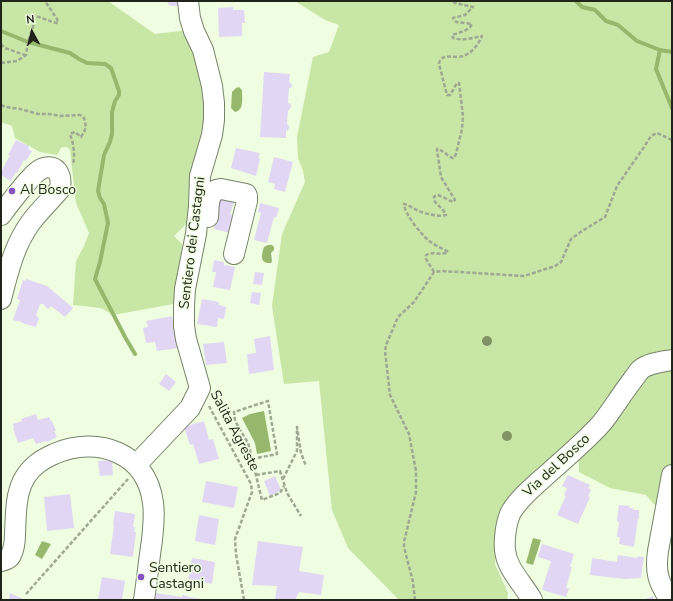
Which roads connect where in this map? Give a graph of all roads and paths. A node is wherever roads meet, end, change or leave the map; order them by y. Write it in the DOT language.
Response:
graph roads {
  1 [pos="45,1"];
  2 [pos="188,1"];
  3 [pos="453,1"];
  4 [pos="1,44"];
  5 [pos="26,55"];
  6 [pos="1,63"];
  7 [pos="1,106"];
  8 [pos="672,140"];
  9 [pos="73,167"];
  10 [pos="1,215"];
  11 [pos="196,234"];
  12 [pos="234,254"];
  13 [pos="434,272"];
  14 [pos="1,299"];
  15 [pos="672,360"];
  16 [pos="200,388"];
  17 [pos="252,459"];
  18 [pos="306,466"];
  19 [pos="137,467"];
  20 [pos="256,475"];
  21 [pos="672,476"];
  22 [pos="283,479"];
  23 [pos="284,486"];
  24 [pos="300,516"];
  25 [pos="1,561"];
  26 [pos="26,594"];
  27 [pos="144,600"];
  28 [pos="244,600"];
  29 [pos="415,600"];
  30 [pos="532,600"];
  31 [pos="670,600"];
  1 -- 5 [label="path"];
  2 -- 11 [label="street, Sentiero dei Castagni"];
  3 -- 13 [label="path"];
  4 -- 5 [label="path"];
  5 -- 6 [label="path"];
  7 -- 9 [label="path"];
  8 -- 13 [label="path"];
  10 -- 14 [label="street"];
  11 -- 12 [label="street"];
  11 -- 16 [label="street, Sentiero dei Castagni"];
  13 -- 29 [label="path"];
  15 -- 30 [label="street, Via del Bosco"];
  16 -- 19 [label="street"];
  16 -- 28 [label="path, Salita Agreste"];
  17 -- 17 [label="path"];
  17 -- 20 [label="path"];
  18 -- 22 [label="path"];
  19 -- 25 [label="street"];
  19 -- 26 [label="path"];
  19 -- 27 [label="street"];
  20 -- 22 [label="path"];
  20 -- 23 [label="path"];
  21 -- 31 [label="street"];
  22 -- 23 [label="path"];
  23 -- 24 [label="path"];
}
